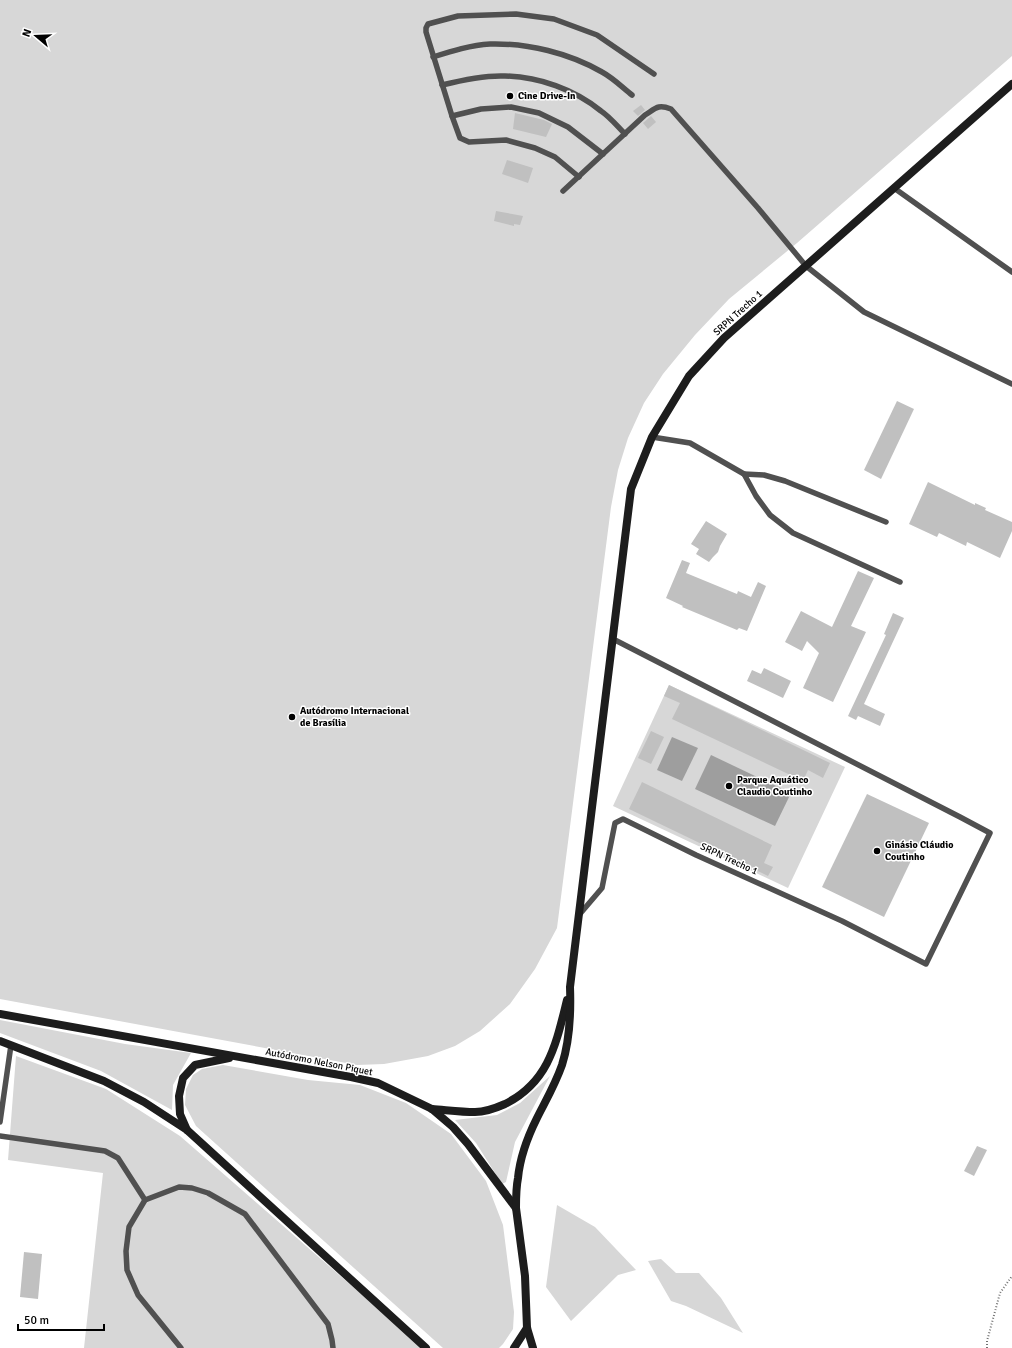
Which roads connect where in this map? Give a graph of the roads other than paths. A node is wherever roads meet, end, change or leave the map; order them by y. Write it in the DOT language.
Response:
graph roads {
  1 [pos="433,57"];
  2 [pos="654,74"];
  3 [pos="1012,84"];
  4 [pos="442,85"];
  5 [pos="632,95"];
  6 [pos="452,116"];
  7 [pos="625,134"];
  8 [pos="603,154"];
  9 [pos="579,177"];
  10 [pos="894,188"];
  11 [pos="564,191"];
  12 [pos="806,266"];
  13 [pos="1012,272"];
  14 [pos="1012,384"];
  15 [pos="652,438"];
  16 [pos="744,474"];
  17 [pos="886,522"];
  18 [pos="900,582"];
  19 [pos="613,639"];
  20 [pos="579,915"];
  21 [pos="570,987"];
  22 [pos="0,1014"];
  23 [pos="0,1041"];
  24 [pos="11,1045"];
  25 [pos="235,1056"];
  26 [pos="432,1109"];
  27 [pos="0,1122"];
  28 [pos="187,1130"];
  29 [pos="0,1136"];
  30 [pos="145,1200"];
  31 [pos="516,1208"];
  32 [pos="527,1328"];
  33 [pos="181,1348"];
  34 [pos="333,1348"];
  35 [pos="426,1348"];
  36 [pos="514,1348"];
  37 [pos="533,1348"];
  1 -- 2 [label="lane"];
  1 -- 4 [label="lane"];
  1 -- 5 [label="lane"];
  3 -- 10 [label="main road, SRPN Trecho 1"];
  4 -- 6 [label="lane"];
  4 -- 7 [label="lane"];
  6 -- 8 [label="lane"];
  6 -- 9 [label="lane"];
  7 -- 8 [label="lane"];
  7 -- 12 [label="lane"];
  8 -- 9 [label="lane"];
  9 -- 11 [label="lane"];
  10 -- 12 [label="main road, SRPN Trecho 1"];
  10 -- 13 [label="lane"];
  12 -- 14 [label="lane"];
  12 -- 15 [label="main road, SRPN Trecho 1"];
  15 -- 16 [label="lane"];
  15 -- 19 [label="main road, SRPN Trecho 1"];
  16 -- 17 [label="lane"];
  16 -- 18 [label="lane"];
  19 -- 20 [label="main road, SRPN Trecho 1"];
  19 -- 20 [label="lane, SRPN Trecho 1"];
  20 -- 21 [label="main road, SRPN Trecho 1"];
  21 -- 26 [label="main road, SRPN Trecho 1"];
  21 -- 31 [label="main road, SRPN Trecho 1"];
  22 -- 25 [label="main road, Autódromo Nelson Piquet"];
  23 -- 24 [label="main road"];
  24 -- 27 [label="lane"];
  24 -- 28 [label="main road"];
  25 -- 26 [label="main road, Autódromo Nelson Piquet"];
  25 -- 28 [label="main road"];
  26 -- 31 [label="main road, Autódromo Nelson Piquet"];
  28 -- 35 [label="main road"];
  29 -- 30 [label="lane"];
  30 -- 33 [label="lane"];
  30 -- 34 [label="lane"];
  31 -- 32 [label="main road, Autódromo Nelson Piquet"];
  32 -- 36 [label="main road"];
  32 -- 37 [label="main road, Autódromo Nelson Piquet"];
}
